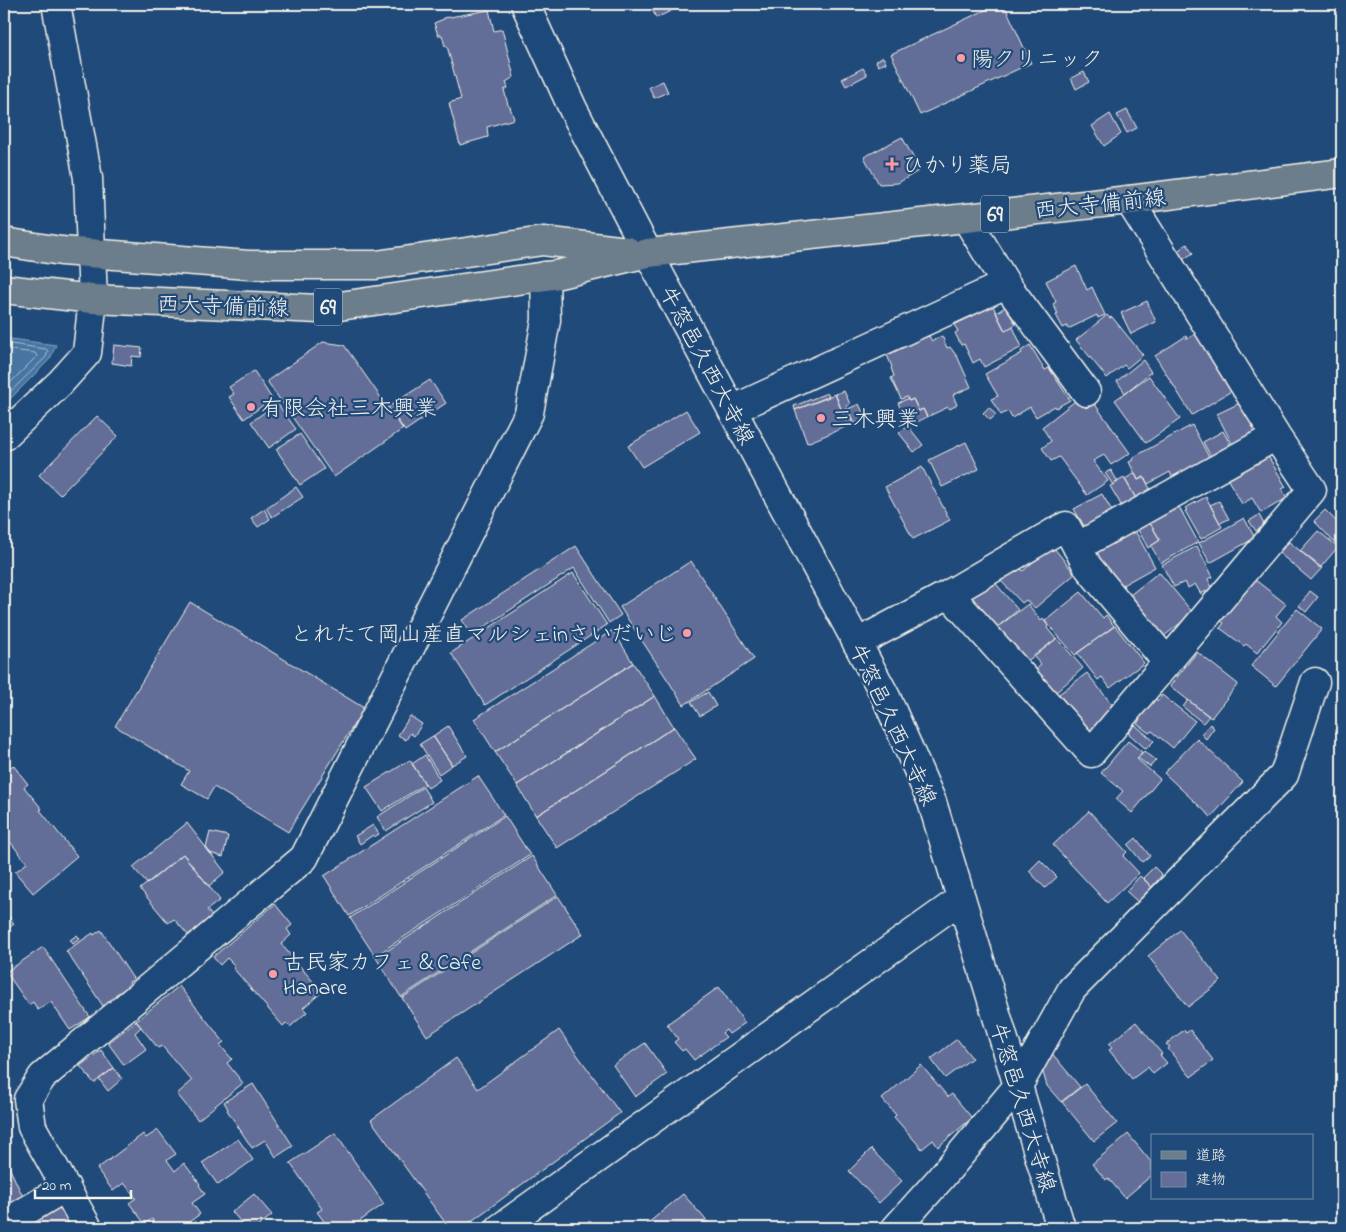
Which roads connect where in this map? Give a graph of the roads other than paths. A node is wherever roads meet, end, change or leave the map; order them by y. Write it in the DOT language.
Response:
graph roads {
  1 [pos="56,4"];
  2 [pos="525,4"];
  3 [pos="1342,174"];
  4 [pos="1129,200"];
  5 [pos="966,218"];
  6 [pos="4,242"];
  7 [pos="648,253"];
  8 [pos="91,254"];
  9 [pos="545,276"];
  10 [pos="1006,284"];
  11 [pos="4,290"];
  12 [pos="93,299"];
  13 [pos="1086,392"];
  14 [pos="732,410"];
  15 [pos="4,436"];
  16 [pos="1276,436"];
  17 [pos="1077,547"];
  18 [pos="949,594"];
  19 [pos="857,643"];
  20 [pos="1167,662"];
  21 [pos="1315,682"];
  22 [pos="961,899"];
  23 [pos="1018,1086"];
  24 [pos="66,1187"];
  25 [pos="4,1224"];
  26 [pos="88,1228"];
  27 [pos="500,1228"];
  28 [pos="896,1228"];
  29 [pos="1060,1228"];
  1 -- 8 [label="street"];
  2 -- 7 [label="street, 牛窓邑久西大寺線"];
  3 -- 4 [label="main road, 西大寺備前線 / 69"];
  4 -- 5 [label="main road, 西大寺備前線 / 69"];
  4 -- 16 [label="street"];
  5 -- 7 [label="main road, 西大寺備前線 / 69"];
  5 -- 10 [label="street"];
  6 -- 8 [label="main road, 西大寺備前線 / 69"];
  7 -- 8 [label="main road, 西大寺備前線 / 69"];
  7 -- 9 [label="main road, 西大寺備前線 / 69"];
  7 -- 14 [label="street, 牛窓邑久西大寺線"];
  8 -- 12 [label="street"];
  9 -- 12 [label="main road, 西大寺備前線 / 69"];
  9 -- 24 [label="street"];
  10 -- 13 [label="street"];
  10 -- 14 [label="street"];
  11 -- 12 [label="main road, 西大寺備前線 / 69"];
  12 -- 15 [label="street"];
  14 -- 19 [label="street, 牛窓邑久西大寺線"];
  16 -- 17 [label="street"];
  16 -- 20 [label="street"];
  17 -- 18 [label="street"];
  17 -- 20 [label="street"];
  18 -- 19 [label="street"];
  18 -- 20 [label="street"];
  19 -- 22 [label="street, 牛窓邑久西大寺線"];
  21 -- 23 [label="street"];
  22 -- 23 [label="street, 牛窓邑久西大寺線"];
  22 -- 27 [label="street"];
  23 -- 28 [label="street"];
  23 -- 29 [label="street, 牛窓邑久西大寺線"];
  24 -- 25 [label="street"];
  24 -- 26 [label="street"];
}
